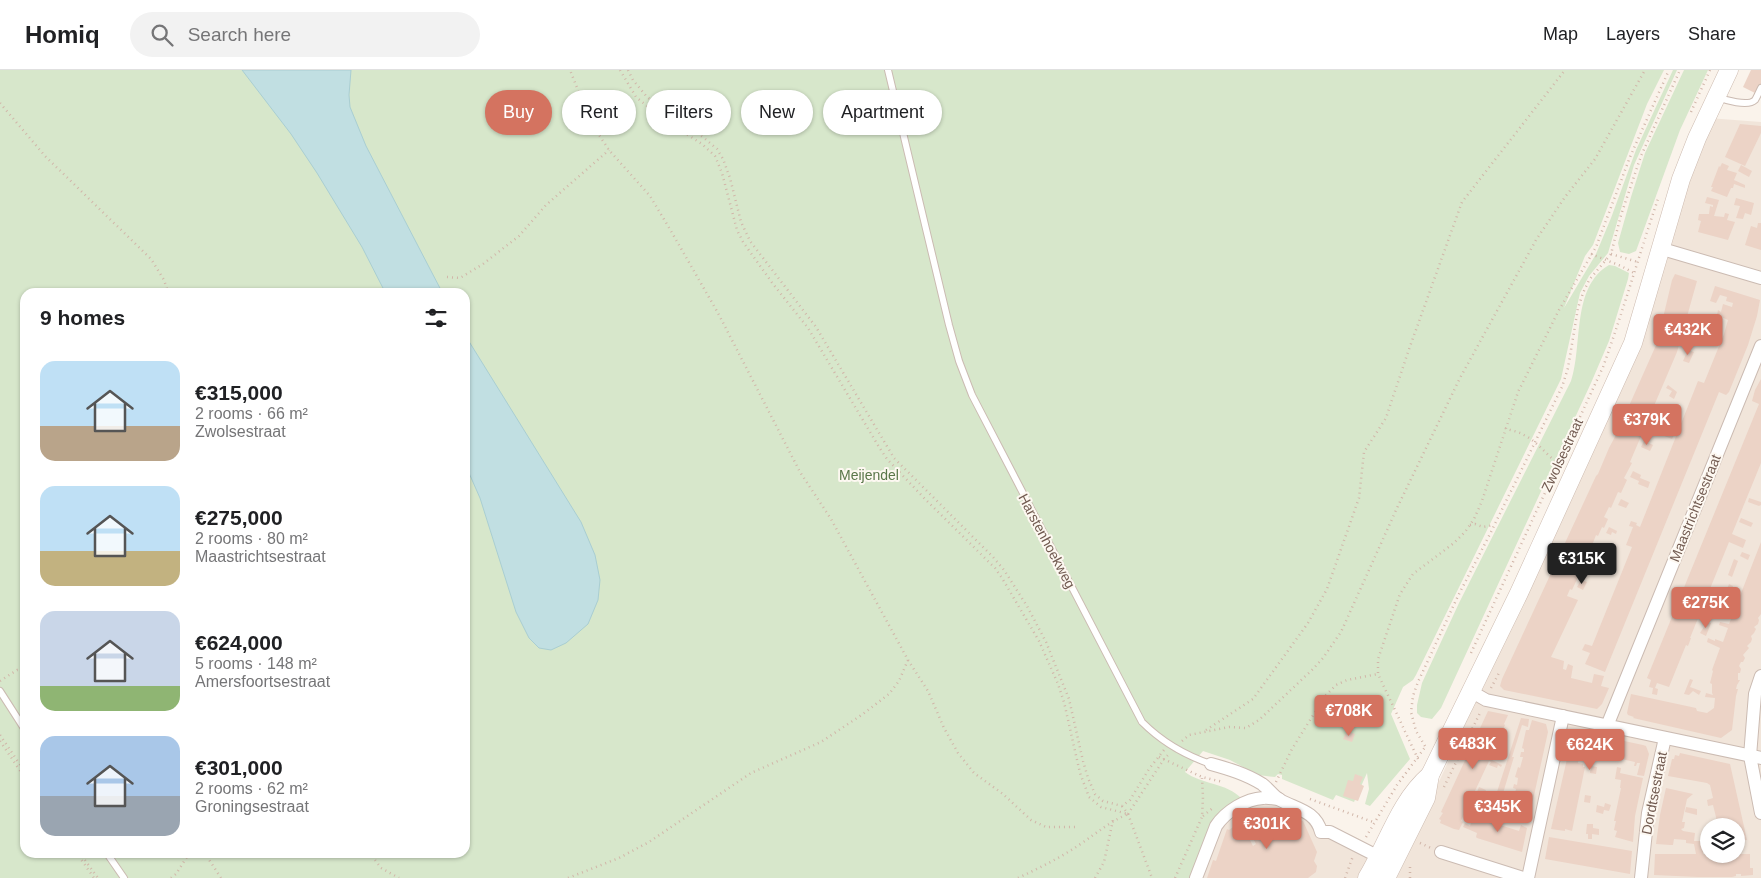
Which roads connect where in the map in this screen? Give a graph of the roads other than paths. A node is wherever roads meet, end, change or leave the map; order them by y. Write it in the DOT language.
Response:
graph roads {
  1 [pos="888,70"];
  2 [pos="1728,70"];
  3 [pos="1761,88"];
  4 [pos="1716,97"];
  5 [pos="1758,101"];
  6 [pos="1659,248"];
  7 [pos="1761,278"];
  8 [pos="1761,346"];
  9 [pos="1761,676"];
  10 [pos="0,691"];
  11 [pos="1472,692"];
  12 [pos="1563,716"];
  13 [pos="20,722"];
  14 [pos="1607,726"];
  15 [pos="1665,738"];
  16 [pos="1756,757"];
  17 [pos="1207,768"];
  18 [pos="1280,800"];
  19 [pos="1761,814"];
  20 [pos="1441,852"];
  21 [pos="110,858"];
  22 [pos="1392,865"];
  23 [pos="124,878"];
  24 [pos="1196,878"];
  25 [pos="1367,878"];
  26 [pos="1523,878"];
  27 [pos="1528,878"];
  28 [pos="1641,878"];
  1 -- 17 [label="lane, Harstenhoekweg"];
  2 -- 4 [label="main road, Zwolsestraat"];
  3 -- 5 [label="lane"];
  4 -- 5 [label="lane"];
  4 -- 6 [label="main road, Zwolsestraat"];
  6 -- 7 [label="street"];
  6 -- 11 [label="main road, Zwolsestraat"];
  8 -- 14 [label="street, Maastrichtsestraat"];
  9 -- 16 [label="street"];
  10 -- 13 [label="lane"];
  11 -- 12 [label="street"];
  11 -- 22 [label="main road, Zwolsestraat"];
  12 -- 14 [label="street"];
  12 -- 27 [label="street"];
  14 -- 15 [label="street"];
  15 -- 16 [label="street"];
  15 -- 28 [label="street, Dordtsestraat"];
  16 -- 19 [label="street"];
  17 -- 18 [label="street, Harstenhoekweg"];
  18 -- 22 [label="street, Harstenhoekweg"];
  18 -- 24 [label="street"];
  20 -- 26 [label="street"];
  21 -- 23 [label="lane"];
  22 -- 25 [label="main road, Zwolsestraat"];
}
